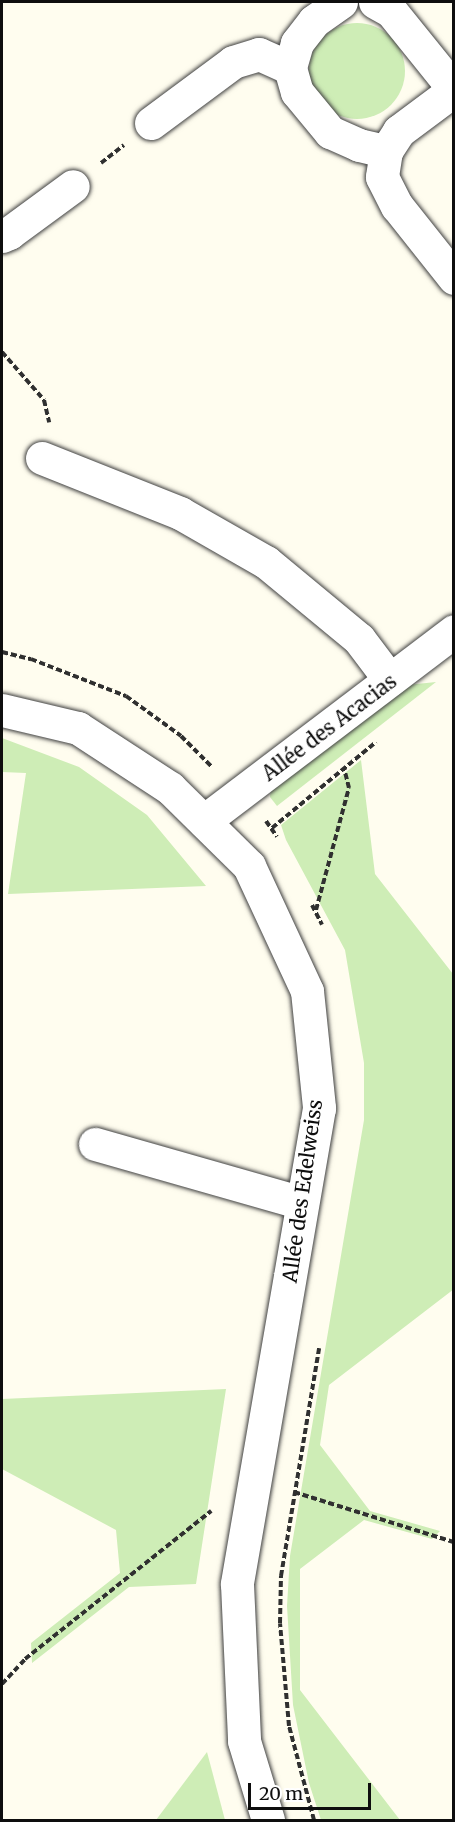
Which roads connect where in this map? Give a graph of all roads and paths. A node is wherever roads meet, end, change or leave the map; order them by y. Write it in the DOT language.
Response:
graph roads {
  1 [pos="341,2"];
  2 [pos="375,2"];
  3 [pos="290,68"];
  4 [pos="453,90"];
  5 [pos="152,123"];
  6 [pos="124,145"];
  7 [pos="386,151"];
  8 [pos="73,186"];
  9 [pos="2,236"];
  10 [pos="453,278"];
  11 [pos="2,352"];
  12 [pos="42,458"];
  13 [pos="449,643"];
  14 [pos="390,680"];
  15 [pos="2,710"];
  16 [pos="381,738"];
  17 [pos="344,768"];
  18 [pos="204,821"];
  19 [pos="272,828"];
  20 [pos="315,911"];
  21 [pos="95,1144"];
  22 [pos="302,1203"];
  23 [pos="268,1821"];
  1 -- 3 [label="street"];
  2 -- 4 [label="street"];
  3 -- 5 [label="street"];
  3 -- 7 [label="street"];
  4 -- 7 [label="street"];
  5 -- 6 [label="path"];
  5 -- 8 [label="path"];
  7 -- 10 [label="street"];
  8 -- 9 [label="street"];
  11 -- 12 [label="path"];
  12 -- 14 [label="street"];
  13 -- 14 [label="street, Allée des Acacias"];
  14 -- 18 [label="street, Allée des Acacias"];
  15 -- 18 [label="street, Allée des Edelweiss"];
  16 -- 17 [label="path"];
  17 -- 19 [label="path"];
  17 -- 20 [label="path"];
  18 -- 22 [label="street, Allée des Edelweiss"];
  21 -- 22 [label="street"];
  22 -- 23 [label="street, Allée des Edelweiss"];
}
